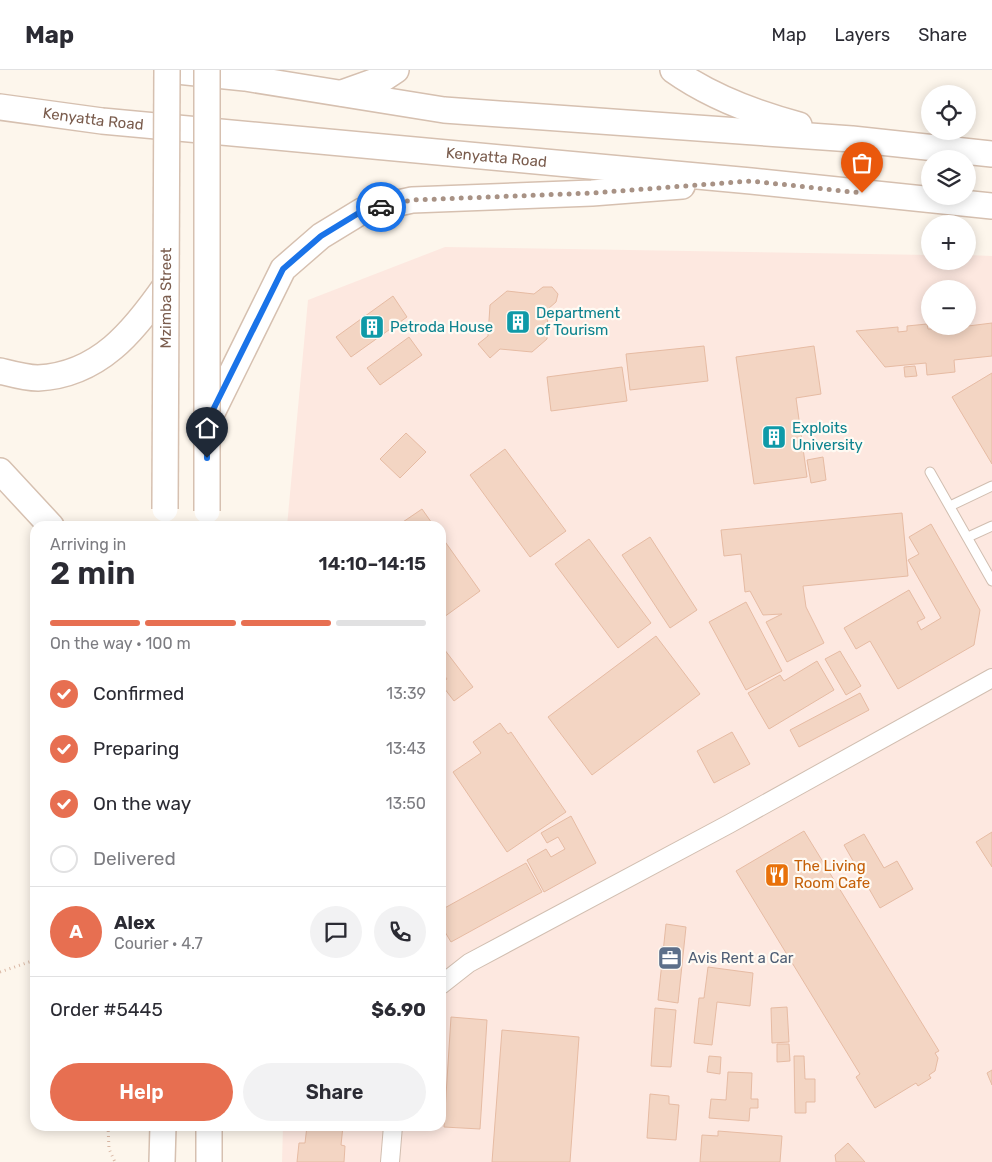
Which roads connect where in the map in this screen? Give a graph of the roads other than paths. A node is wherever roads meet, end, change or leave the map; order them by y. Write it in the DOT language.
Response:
graph roads {
  1 [pos="167,70"];
  2 [pos="207,70"];
  3 [pos="396,70"];
  4 [pos="673,70"];
  5 [pos="338,94"];
  6 [pos="7,112"];
  7 [pos="852,139"];
  8 [pos="992,154"];
  9 [pos="751,181"];
  10 [pos="992,206"];
  11 [pos="166,285"];
  12 [pos="0,372"];
  13 [pos="207,422"];
  14 [pos="0,471"];
  15 [pos="930,472"];
  16 [pos="992,486"];
  17 [pos="950,506"];
  18 [pos="165,518"];
  19 [pos="207,519"];
  20 [pos="46,521"];
  21 [pos="992,526"];
  22 [pos="968,536"];
  23 [pos="992,581"];
  24 [pos="992,678"];
  25 [pos="446,981"];
  26 [pos="163,1131"];
  27 [pos="209,1131"];
  28 [pos="393,1131"];
  29 [pos="162,1162"];
  30 [pos="209,1162"];
  31 [pos="390,1162"];
  1 -- 5 [label="main road"];
  1 -- 11 [label="main road, Mzimba Street, bridge"];
  2 -- 13 [label="main road, bridge"];
  3 -- 5 [label="main road"];
  4 -- 7 [label="main road"];
  5 -- 7 [label="main road"];
  6 -- 9 [label="main road, Kenyatta Road"];
  7 -- 8 [label="main road"];
  9 -- 10 [label="main road, Kenyatta Road"];
  9 -- 13 [label="main road"];
  11 -- 12 [label="main road"];
  11 -- 18 [label="main road, Mzimba Street, bridge"];
  13 -- 19 [label="main road, bridge"];
  14 -- 20 [label="main road"];
  15 -- 17 [label="lane"];
  16 -- 17 [label="lane"];
  17 -- 22 [label="lane"];
  21 -- 22 [label="lane"];
  22 -- 23 [label="lane"];
  24 -- 25 [label="street"];
  26 -- 29 [label="main road"];
  27 -- 30 [label="main road"];
  28 -- 31 [label="street"];
}
